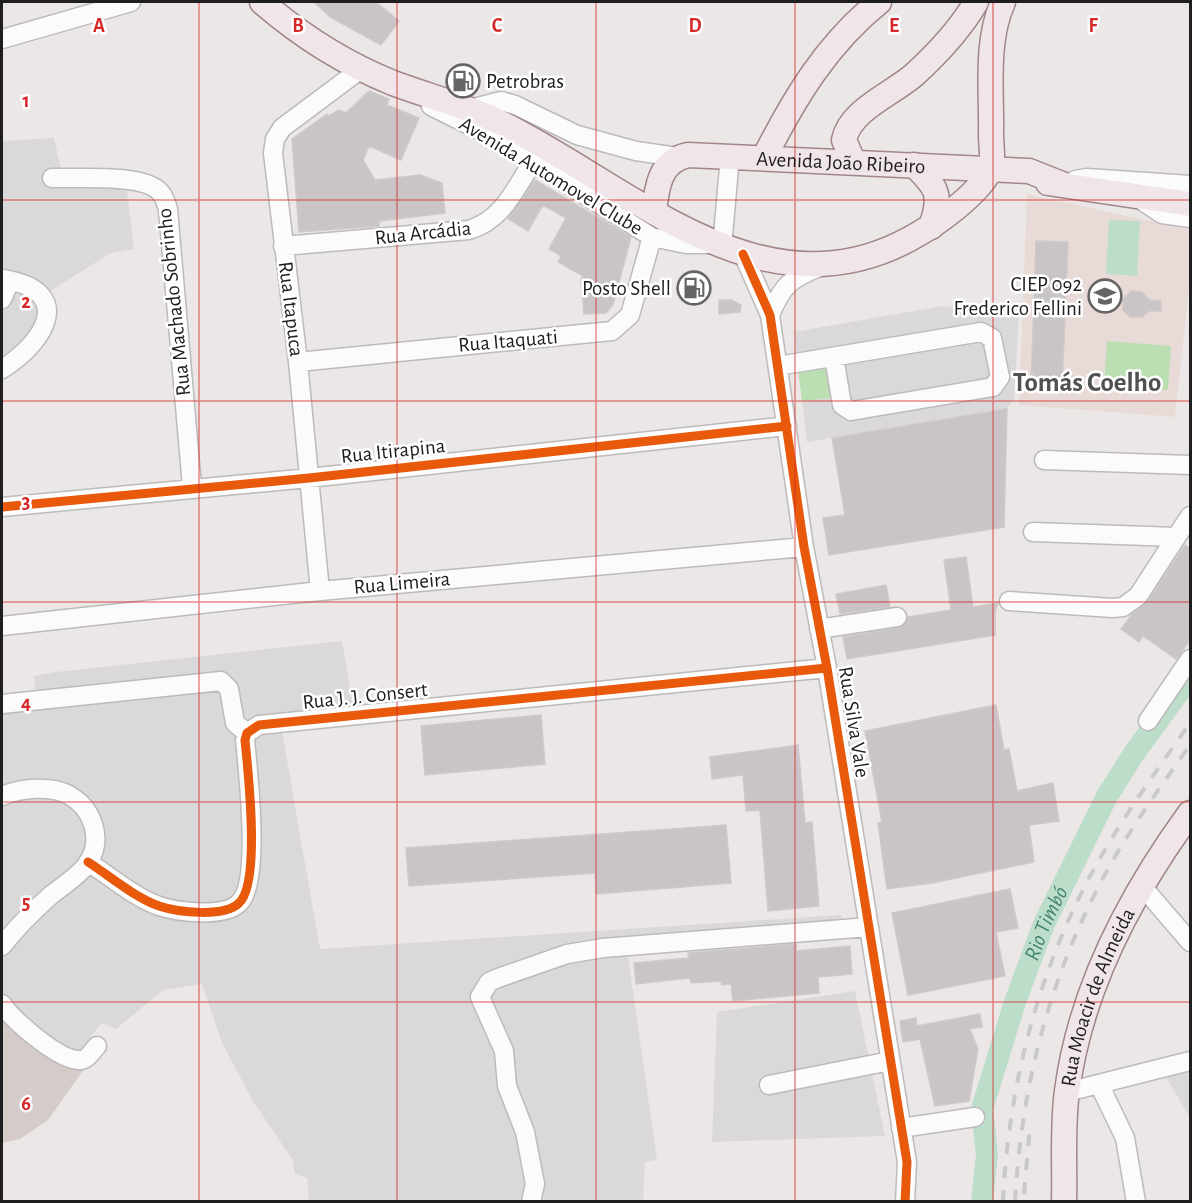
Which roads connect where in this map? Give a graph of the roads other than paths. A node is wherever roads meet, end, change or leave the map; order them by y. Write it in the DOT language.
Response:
graph roads {
  1 [pos="131,2"];
  2 [pos="262,2"];
  3 [pos="879,2"];
  4 [pos="976,2"];
  5 [pos="1003,2"];
  6 [pos="2,39"];
  7 [pos="361,69"];
  8 [pos="394,83"];
  9 [pos="470,110"];
  10 [pos="730,156"];
  11 [pos="765,156"];
  12 [pos="677,157"];
  13 [pos="853,161"];
  14 [pos="532,163"];
  15 [pos="914,165"];
  16 [pos="991,169"];
  17 [pos="1191,170"];
  18 [pos="52,178"];
  19 [pos="1062,184"];
  20 [pos="968,197"];
  21 [pos="1186,199"];
  22 [pos="654,211"];
  23 [pos="931,227"];
  24 [pos="652,237"];
  25 [pos="283,246"];
  26 [pos="727,248"];
  27 [pos="822,266"];
  28 [pos="6,280"];
  29 [pos="2,299"];
  30 [pos="770,315"];
  31 [pos="834,357"];
  32 [pos="298,362"];
  33 [pos="778,366"];
  34 [pos="2,369"];
  35 [pos="787,426"];
  36 [pos="1044,460"];
  37 [pos="1191,465"];
  38 [pos="309,478"];
  39 [pos="192,488"];
  40 [pos="2,507"];
  41 [pos="1191,516"];
  42 [pos="1033,532"];
  43 [pos="1176,537"];
  44 [pos="804,548"];
  45 [pos="320,591"];
  46 [pos="1009,601"];
  47 [pos="897,617"];
  48 [pos="2,626"];
  49 [pos="819,629"];
  50 [pos="1191,659"];
  51 [pos="827,668"];
  52 [pos="2,704"];
  53 [pos="1148,721"];
  54 [pos="247,733"];
  55 [pos="2,796"];
  56 [pos="1191,813"];
  57 [pos="88,862"];
  58 [pos="1142,886"];
  59 [pos="869,927"];
  60 [pos="1191,942"];
  61 [pos="2,946"];
  62 [pos="2,1004"];
  63 [pos="97,1046"];
  64 [pos="890,1061"];
  65 [pos="1191,1061"];
  66 [pos="769,1084"];
  67 [pos="1099,1084"];
  68 [pos="1067,1092"];
  69 [pos="975,1117"];
  70 [pos="901,1128"];
  71 [pos="531,1202"];
  72 [pos="905,1202"];
  73 [pos="1064,1202"];
  74 [pos="1136,1202"];
  1 -- 6 [label="street"];
  2 -- 7 [label="main road"];
  3 -- 11 [label="main road"];
  4 -- 13 [label="main road"];
  5 -- 16 [label="main road"];
  7 -- 8 [label="main road"];
  7 -- 25 [label="street, Rua Itapuca"];
  8 -- 9 [label="main road"];
  8 -- 14 [label="street, Avenida Automovel Clube"];
  9 -- 12 [label="street"];
  9 -- 22 [label="main road"];
  10 -- 11 [label="main road, Avenida João Ribeiro"];
  10 -- 12 [label="main road, Avenida João Ribeiro"];
  10 -- 26 [label="street"];
  11 -- 13 [label="main road, Avenida João Ribeiro"];
  12 -- 22 [label="main road"];
  13 -- 15 [label="main road, Avenida João Ribeiro"];
  14 -- 24 [label="street, Avenida Automovel Clube"];
  14 -- 25 [label="street, Rua Arcádia"];
  15 -- 16 [label="main road, Avenida João Ribeiro"];
  15 -- 23 [label="main road"];
  16 -- 19 [label="main road, Avenida João Ribeiro"];
  16 -- 20 [label="main road"];
  17 -- 21 [label="street"];
  18 -- 39 [label="street, Rua Machado Sobrinho"];
  19 -- 20 [label="main road, Avenida João Ribeiro"];
  19 -- 21 [label="main road, Avenida João Ribeiro"];
  19 -- 21 [label="street, Avenida João Ribeiro"];
  20 -- 23 [label="main road"];
  22 -- 26 [label="main road"];
  23 -- 27 [label="main road"];
  24 -- 26 [label="street, Avenida Automovel Clube"];
  24 -- 32 [label="street, Rua Itaquati"];
  25 -- 32 [label="street, Rua Itapuca"];
  26 -- 27 [label="main road"];
  26 -- 30 [label="street, Rua Silva Vale"];
  27 -- 30 [label="street"];
  28 -- 29 [label="street"];
  28 -- 34 [label="street"];
  30 -- 33 [label="street, Rua Silva Vale"];
  31 -- 31 [label="street"];
  31 -- 33 [label="street"];
  32 -- 38 [label="street, Rua Itapuca"];
  33 -- 35 [label="street, Rua Silva Vale"];
  35 -- 38 [label="street, Rua Itirapina"];
  35 -- 44 [label="street, Rua Silva Vale"];
  36 -- 37 [label="street"];
  38 -- 39 [label="street, Rua Itirapina"];
  38 -- 45 [label="street, Rua Itapuca"];
  39 -- 40 [label="street, Rua Itirapina"];
  41 -- 43 [label="street"];
  42 -- 43 [label="street"];
  43 -- 46 [label="street"];
  44 -- 45 [label="street, Rua Limeira"];
  44 -- 49 [label="street, Rua Silva Vale"];
  45 -- 48 [label="street, Rua Limeira"];
  47 -- 49 [label="street"];
  49 -- 51 [label="street, Rua Silva Vale"];
  50 -- 53 [label="street"];
  51 -- 54 [label="street, Rua J. J. Consert"];
  51 -- 59 [label="street, Rua Silva Vale"];
  52 -- 54 [label="street"];
  54 -- 57 [label="street"];
  55 -- 57 [label="street"];
  56 -- 58 [label="main road, Rua Moacir de Almeida"];
  57 -- 61 [label="street"];
  58 -- 60 [label="street"];
  58 -- 68 [label="main road, Rua Moacir de Almeida"];
  59 -- 64 [label="street, Rua Silva Vale"];
  59 -- 71 [label="street"];
  62 -- 63 [label="street"];
  64 -- 66 [label="street"];
  64 -- 70 [label="street, Rua Silva Vale"];
  65 -- 67 [label="street"];
  67 -- 68 [label="street"];
  67 -- 74 [label="street"];
  68 -- 73 [label="main road, Rua Moacir de Almeida"];
  69 -- 70 [label="street"];
  70 -- 72 [label="street, Rua Silva Vale"];
}
